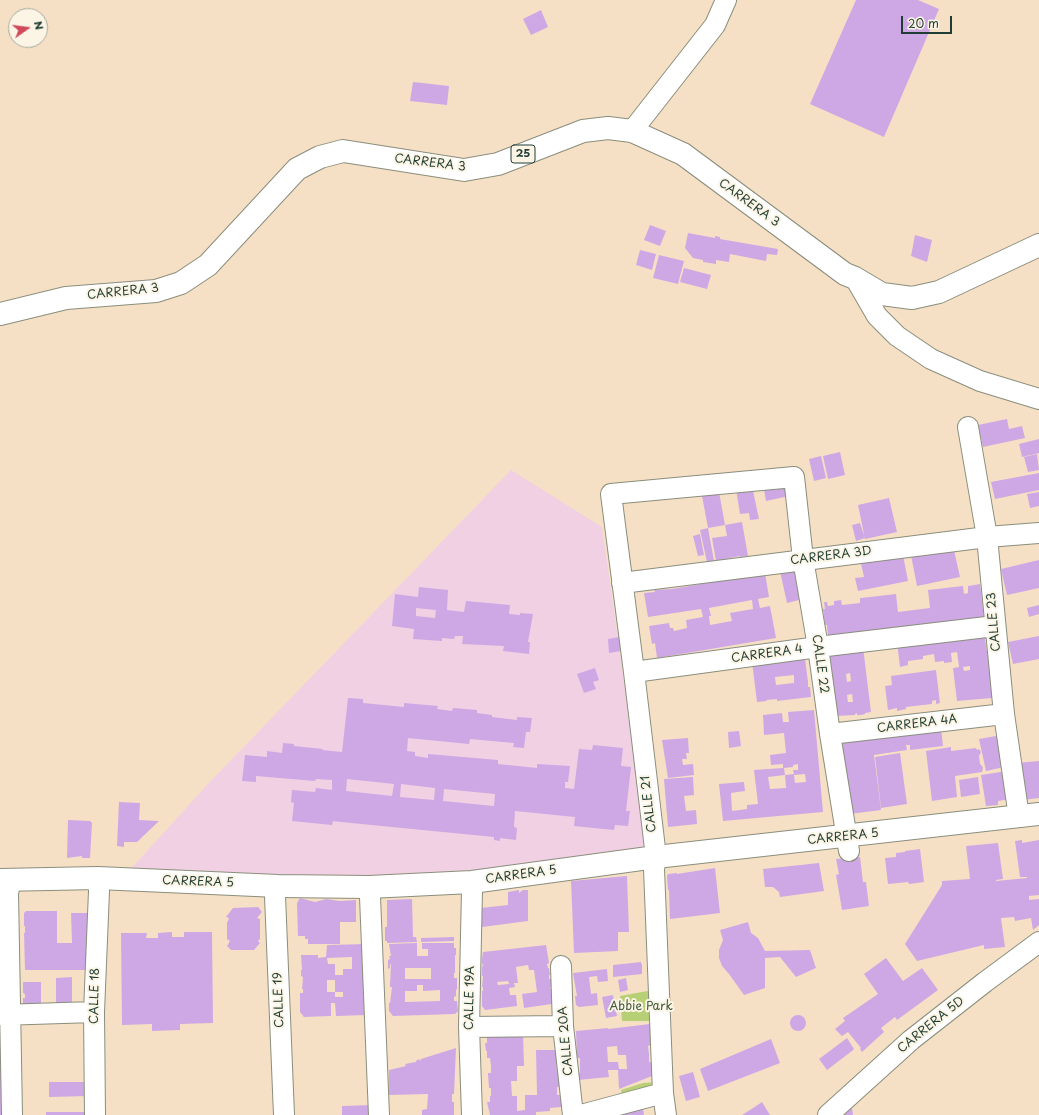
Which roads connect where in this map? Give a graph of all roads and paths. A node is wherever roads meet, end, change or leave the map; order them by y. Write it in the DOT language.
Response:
graph roads {
  1 [pos="726,0"];
  2 [pos="632,131"];
  3 [pos="1039,245"];
  4 [pos="855,278"];
  5 [pos="0,314"];
  6 [pos="1039,399"];
  7 [pos="968,427"];
  8 [pos="610,494"];
  9 [pos="1039,534"];
  10 [pos="987,537"];
  11 [pos="803,559"];
  12 [pos="622,583"];
  13 [pos="995,626"];
  14 [pos="818,647"];
  15 [pos="634,672"];
  16 [pos="1004,714"];
  17 [pos="830,734"];
  18 [pos="1029,816"];
  19 [pos="1039,827"];
  20 [pos="848,843"];
  21 [pos="654,863"];
  22 [pos="98,885"];
  23 [pos="5,886"];
  24 [pos="472,886"];
  25 [pos="277,891"];
  26 [pos="370,897"];
  27 [pos="1039,942"];
  28 [pos="561,966"];
  29 [pos="94,1012"];
  30 [pos="5,1015"];
  31 [pos="563,1026"];
  32 [pos="469,1027"];
  33 [pos="663,1093"];
  34 [pos="12,1115"];
  35 [pos="95,1115"];
  36 [pos="284,1115"];
  37 [pos="379,1115"];
  38 [pos="472,1115"];
  39 [pos="573,1115"];
  40 [pos="580,1115"];
  41 [pos="666,1115"];
  42 [pos="828,1115"];
  1 -- 2 [label="street"];
  2 -- 4 [label="street, CARRERA 3 / 25"];
  2 -- 5 [label="street, CARRERA 3 / 25"];
  3 -- 4 [label="street, CARRERA 3 / 25"];
  4 -- 6 [label="street"];
  7 -- 10 [label="street, CALLE 23"];
  8 -- 11 [label="street, CALLE 22"];
  8 -- 12 [label="street, CALLE 21"];
  9 -- 10 [label="street, CARRERA 3D"];
  10 -- 11 [label="street, CARRERA 3D"];
  10 -- 13 [label="street, CALLE 23"];
  11 -- 12 [label="street, CARRERA 3D"];
  11 -- 14 [label="street, CALLE 22"];
  12 -- 15 [label="street, CALLE 21"];
  13 -- 14 [label="street, CARRERA 4"];
  13 -- 16 [label="street, CALLE 23"];
  14 -- 15 [label="street, CARRERA 4"];
  14 -- 17 [label="street, CALLE 22"];
  15 -- 21 [label="street, CALLE 21"];
  16 -- 17 [label="street, CARRERA 4A"];
  16 -- 18 [label="street, CALLE 23"];
  17 -- 20 [label="street, CALLE 22"];
  18 -- 20 [label="street, CARRERA 5"];
  19 -- 20 [label="street, CARRERA 5"];
  20 -- 21 [label="street, CARRERA 5"];
  21 -- 24 [label="street, CARRERA 5"];
  21 -- 33 [label="street, CALLE 21"];
  22 -- 23 [label="street, CARRERA 5"];
  22 -- 25 [label="street, CARRERA 5"];
  22 -- 29 [label="street, CALLE 18"];
  23 -- 30 [label="street"];
  24 -- 25 [label="street, CARRERA 5"];
  24 -- 26 [label="street, CARRERA 5"];
  24 -- 32 [label="street, CALLE 19A"];
  25 -- 26 [label="street, CARRERA 5"];
  25 -- 36 [label="street, CALLE 19"];
  26 -- 37 [label="street"];
  27 -- 42 [label="street, CARRERA 5D"];
  28 -- 31 [label="street, CALLE 20A"];
  29 -- 30 [label="street"];
  29 -- 35 [label="street, CALLE 18"];
  30 -- 34 [label="street"];
  31 -- 32 [label="street"];
  31 -- 39 [label="street, CALLE 20A"];
  32 -- 38 [label="street, CALLE 19A"];
  33 -- 40 [label="street"];
  33 -- 41 [label="street, CALLE 21"];
}
